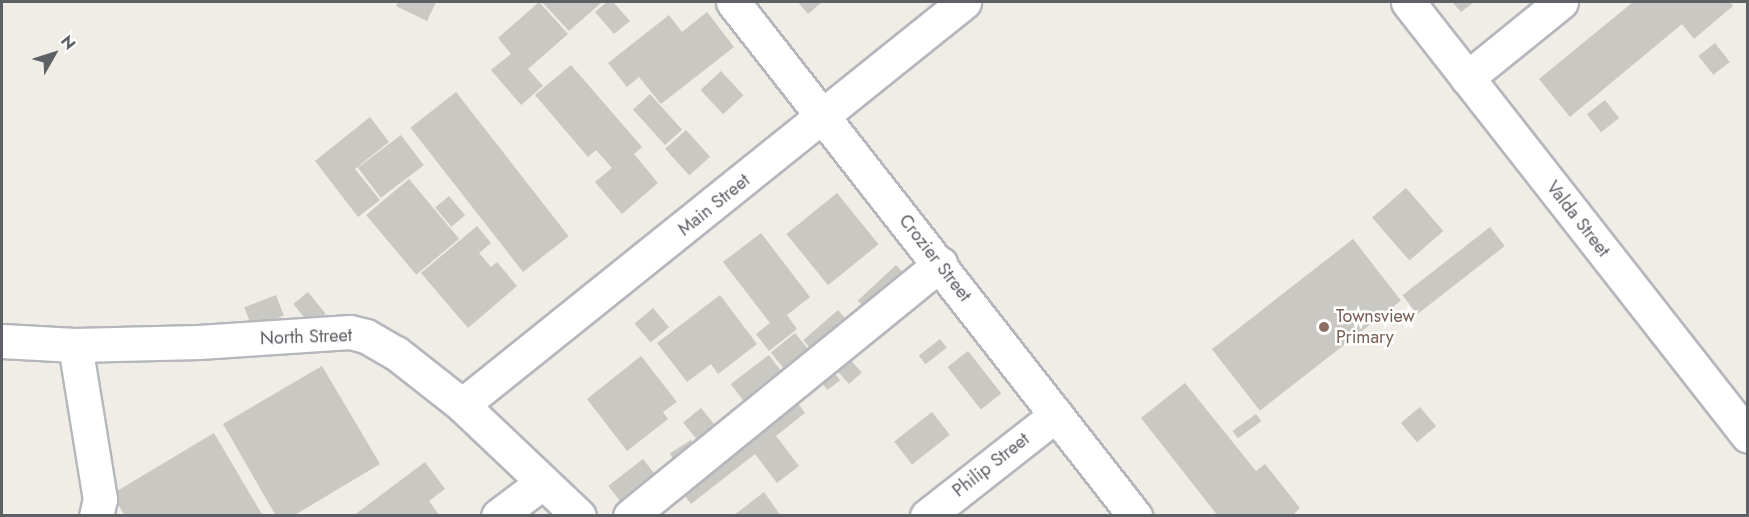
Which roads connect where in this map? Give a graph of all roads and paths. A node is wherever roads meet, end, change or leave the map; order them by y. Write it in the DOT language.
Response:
graph roads {
  1 [pos="732,2"];
  2 [pos="963,2"];
  3 [pos="1408,2"];
  4 [pos="1561,2"];
  5 [pos="1467,78"];
  6 [pos="823,116"];
  7 [pos="940,264"];
  8 [pos="2,341"];
  9 [pos="75,345"];
  10 [pos="462,405"];
  11 [pos="1056,416"];
  12 [pos="1748,436"];
  13 [pos="543,482"];
  14 [pos="96,516"];
  15 [pos="498,516"];
  16 [pos="579,516"];
  17 [pos="630,516"];
  18 [pos="927,516"];
  19 [pos="1135,516"];
  1 -- 6 [label="street, Crozier Street"];
  2 -- 6 [label="street, Main Street"];
  3 -- 5 [label="street, Valda Street"];
  4 -- 5 [label="street"];
  5 -- 12 [label="street, Valda Street"];
  6 -- 7 [label="street, Crozier Street"];
  6 -- 10 [label="street, Main Street"];
  7 -- 11 [label="street, Crozier Street"];
  7 -- 17 [label="street"];
  8 -- 9 [label="street, North Street"];
  9 -- 10 [label="street, North Street"];
  9 -- 14 [label="street"];
  10 -- 13 [label="street, North Street"];
  11 -- 18 [label="street, Philip Street"];
  11 -- 19 [label="street, Crozier Street"];
  13 -- 15 [label="street"];
  13 -- 16 [label="street, North Street"];
}
